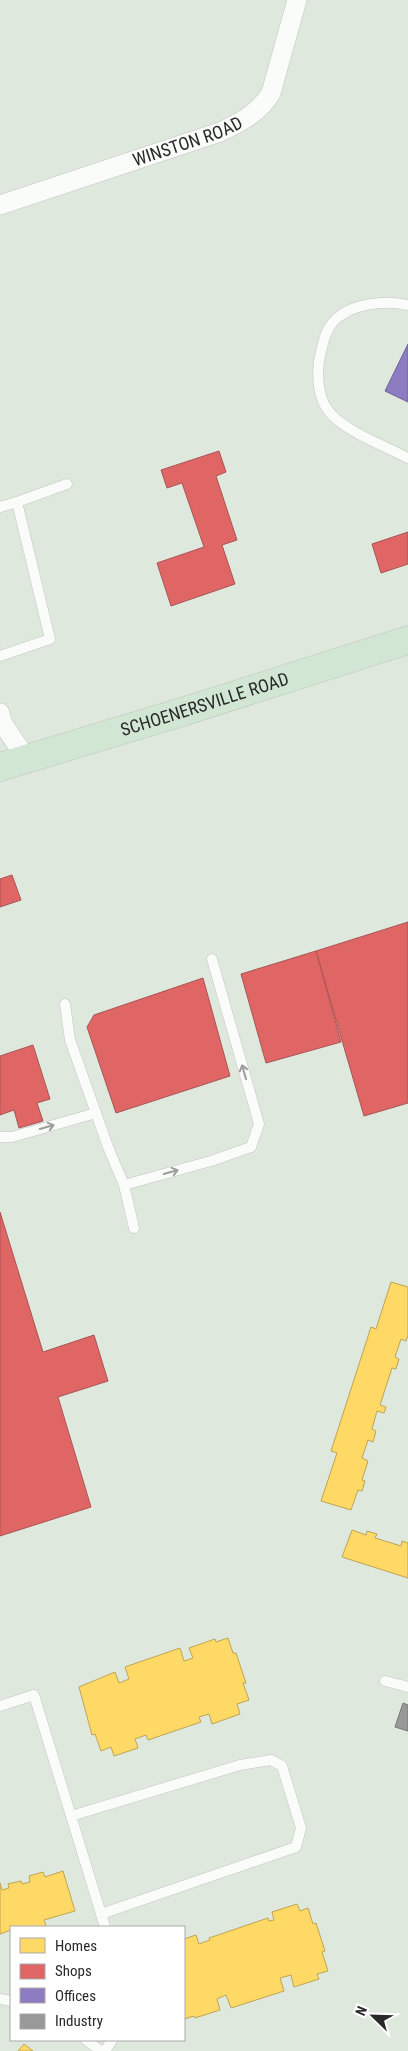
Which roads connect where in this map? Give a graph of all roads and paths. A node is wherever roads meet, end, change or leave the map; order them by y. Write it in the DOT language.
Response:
graph roads {
  1 [pos="297,0"];
  2 [pos="0,205"];
  3 [pos="408,305"];
  4 [pos="408,458"];
  5 [pos="67,484"];
  6 [pos="17,502"];
  7 [pos="0,507"];
  8 [pos="408,640"];
  9 [pos="0,656"];
  10 [pos="0,713"];
  11 [pos="26,758"];
  12 [pos="0,766"];
  13 [pos="212,959"];
  14 [pos="65,1004"];
  15 [pos="96,1113"];
  16 [pos="0,1137"];
  17 [pos="124,1185"];
  18 [pos="134,1228"];
  19 [pos="385,1681"];
  20 [pos="408,1687"];
  21 [pos="0,1706"];
  22 [pos="71,1816"];
  23 [pos="101,1914"];
  24 [pos="105,1926"];
  25 [pos="88,2041"];
  26 [pos="111,2041"];
  27 [pos="103,2051"];
  1 -- 2 [label="street, WINSTON ROAD"];
  3 -- 4 [label="lane"];
  5 -- 6 [label="lane"];
  6 -- 7 [label="lane"];
  6 -- 9 [label="lane"];
  8 -- 11 [label="main road, SCHOENERSVILLE ROAD"];
  10 -- 11 [label="street"];
  11 -- 12 [label="main road, SCHOENERSVILLE ROAD"];
  17 -- 13 [label="lane, one-way"];
  14 -- 15 [label="lane"];
  16 -- 15 [label="lane, one-way"];
  15 -- 17 [label="lane"];
  17 -- 18 [label="lane"];
  19 -- 20 [label="lane"];
  21 -- 22 [label="lane"];
  22 -- 23 [label="lane"];
  22 -- 23 [label="lane"];
  23 -- 24 [label="lane"];
  25 -- 27 [label="lane"];
  26 -- 27 [label="lane"];
}
